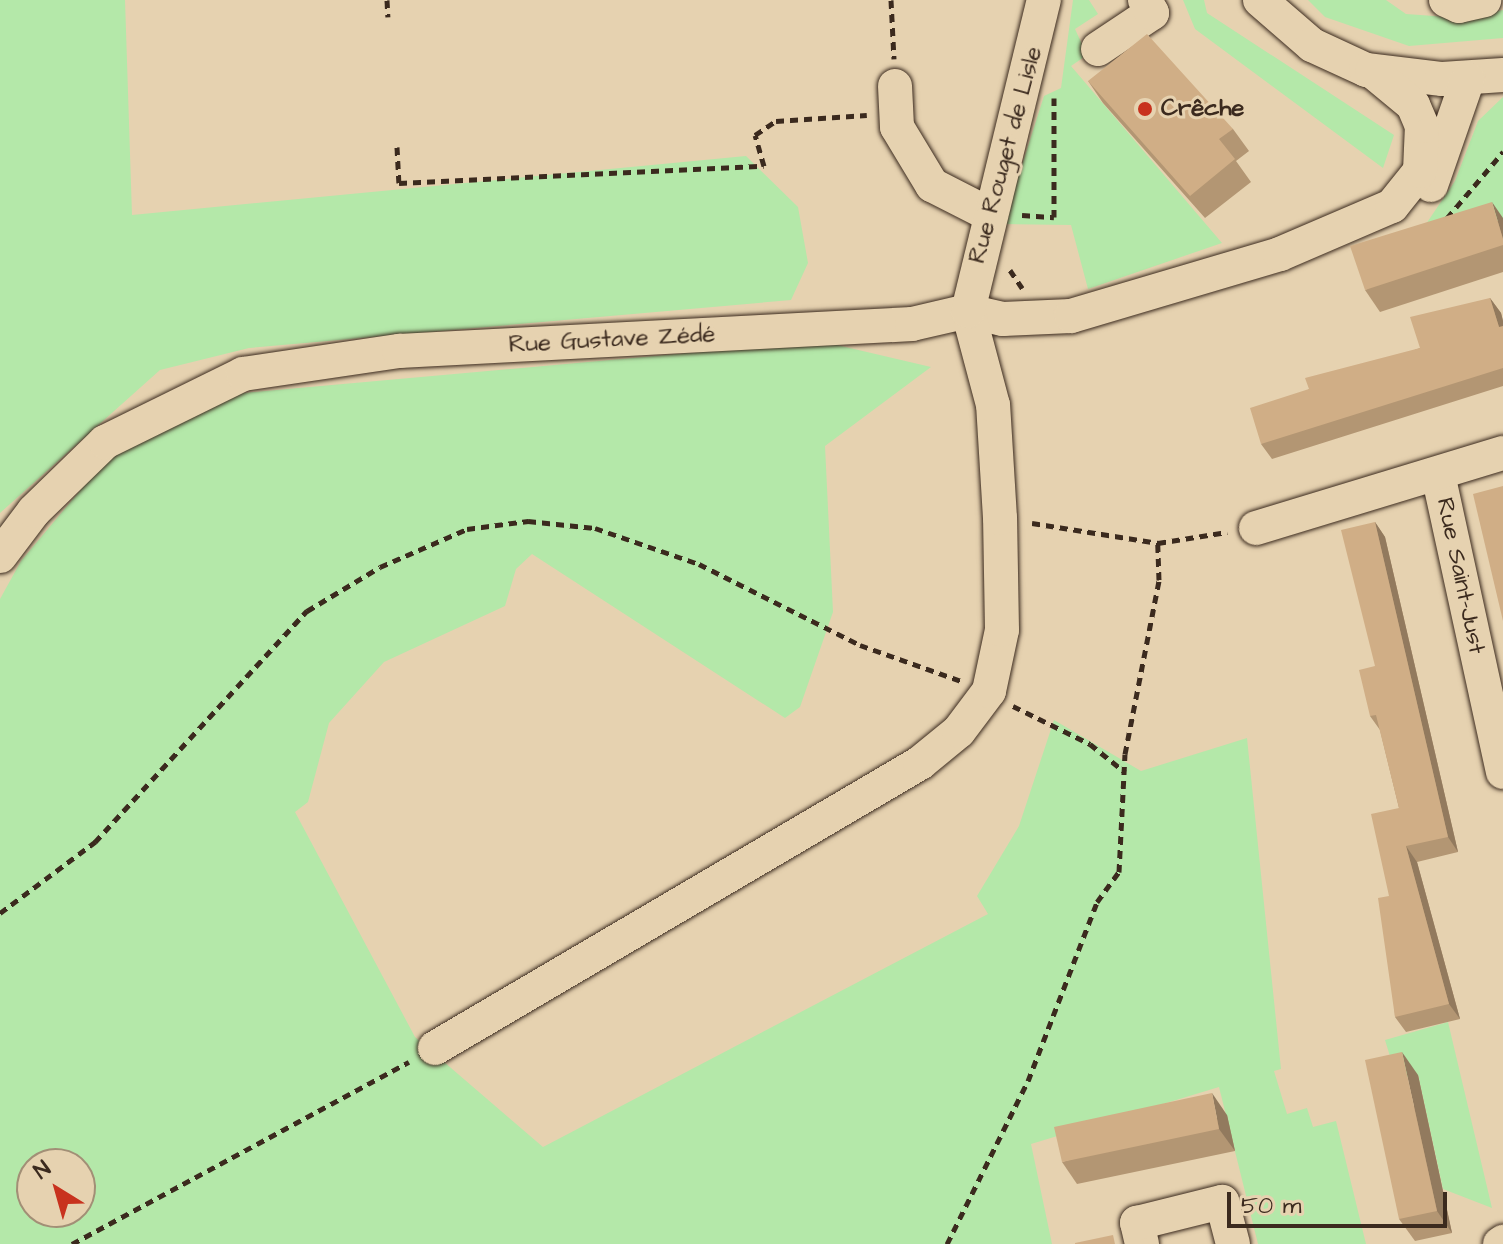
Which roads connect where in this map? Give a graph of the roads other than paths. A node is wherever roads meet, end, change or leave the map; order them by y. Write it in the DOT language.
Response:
graph roads {
  1 [pos="1044,0"];
  2 [pos="1145,0"];
  3 [pos="1260,0"];
  4 [pos="1288,0"];
  5 [pos="1446,0"];
  6 [pos="1484,0"];
  7 [pos="1098,49"];
  8 [pos="1503,54"];
  9 [pos="1503,75"];
  10 [pos="1435,80"];
  11 [pos="896,100"];
  12 [pos="986,223"];
  13 [pos="1280,254"];
  14 [pos="968,311"];
  15 [pos="1503,453"];
  16 [pos="1438,474"];
  17 [pos="1256,528"];
  18 [pos="0,556"];
  19 [pos="1503,772"];
  20 [pos="435,1048"];
  21 [pos="1142,1244"];
  22 [pos="1233,1244"];
  1 -- 12 [label="street, Rue Rouget de Lisle"];
  2 -- 7 [label="street"];
  3 -- 10 [label="street"];
  4 -- 10 [label="street"];
  5 -- 6 [label="street"];
  8 -- 10 [label="street"];
  9 -- 10 [label="street"];
  10 -- 13 [label="street"];
  10 -- 13 [label="street"];
  11 -- 12 [label="street"];
  12 -- 14 [label="street, Rue Rouget de Lisle"];
  13 -- 14 [label="street, Rue Gustave Zédé"];
  14 -- 18 [label="street, Rue Gustave Zédé"];
  14 -- 20 [label="street"];
  15 -- 16 [label="street"];
  16 -- 17 [label="street"];
  16 -- 19 [label="street, Rue Saint-Just"];
  21 -- 22 [label="street"];
}
